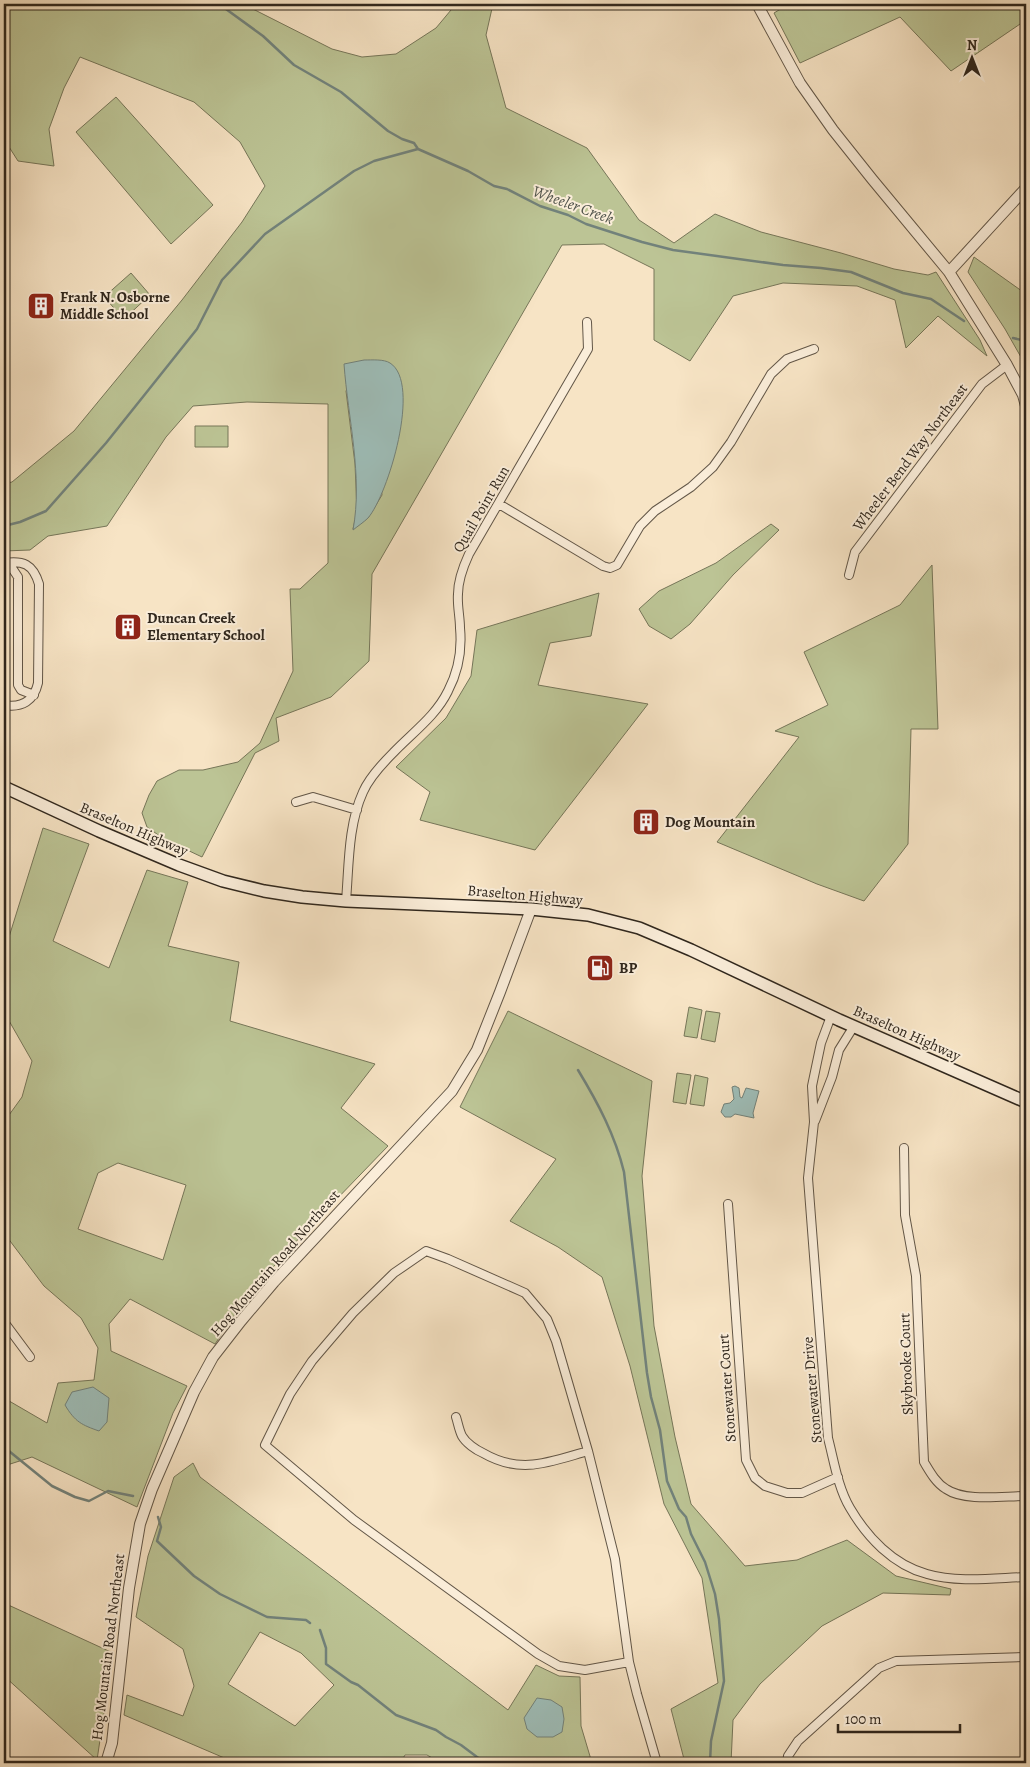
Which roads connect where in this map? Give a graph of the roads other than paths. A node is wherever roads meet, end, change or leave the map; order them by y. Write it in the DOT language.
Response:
graph roads {
  1 [pos="757,4"];
  2 [pos="1026,188"];
  3 [pos="949,272"];
  4 [pos="586,322"];
  5 [pos="814,349"];
  6 [pos="1007,365"];
  7 [pos="1026,406"];
  8 [pos="499,504"];
  9 [pos="5,563"];
  10 [pos="849,575"];
  11 [pos="34,695"];
  12 [pos="4,705"];
  13 [pos="4,787"];
  14 [pos="296,802"];
  15 [pos="357,810"];
  16 [pos="346,901"];
  17 [pos="531,908"];
  18 [pos="831,1016"];
  19 [pos="854,1026"];
  20 [pos="1026,1102"];
  21 [pos="814,1122"];
  22 [pos="904,1148"];
  23 [pos="728,1204"];
  24 [pos="4,1322"];
  25 [pos="30,1357"];
  26 [pos="456,1417"];
  27 [pos="588,1451"];
  28 [pos="838,1477"];
  29 [pos="1026,1496"];
  30 [pos="1026,1577"];
  31 [pos="1026,1657"];
  32 [pos="629,1662"];
  33 [pos="106,1763"];
  34 [pos="658,1763"];
  35 [pos="787,1763"];
  1 -- 3 [label="street"];
  2 -- 3 [label="street"];
  3 -- 6 [label="street"];
  4 -- 8 [label="street, Quail Point Run"];
  5 -- 8 [label="street"];
  6 -- 7 [label="street"];
  6 -- 10 [label="street, Wheeler Bend Way Northeast"];
  8 -- 15 [label="street, Quail Point Run"];
  9 -- 11 [label="street"];
  9 -- 11 [label="street"];
  11 -- 12 [label="street"];
  13 -- 16 [label="main road, Braselton Highway"];
  14 -- 15 [label="street"];
  15 -- 16 [label="street, Quail Point Run"];
  16 -- 17 [label="main road, Braselton Highway"];
  17 -- 18 [label="main road, Braselton Highway"];
  17 -- 33 [label="street, Hog Mountain Road Northeast"];
  18 -- 19 [label="main road, Braselton Highway"];
  18 -- 21 [label="street, Stonewater Drive"];
  19 -- 20 [label="main road, Braselton Highway"];
  19 -- 21 [label="street, Stonewater Drive"];
  21 -- 28 [label="street, Stonewater Drive"];
  22 -- 29 [label="street, Skybrooke Court"];
  23 -- 28 [label="street, Stonewater Court"];
  24 -- 25 [label="street"];
  26 -- 27 [label="street"];
  27 -- 32 [label="street"];
  27 -- 32 [label="street"];
  28 -- 30 [label="street, Stonewater Drive"];
  31 -- 35 [label="street"];
  32 -- 34 [label="street"];
}
